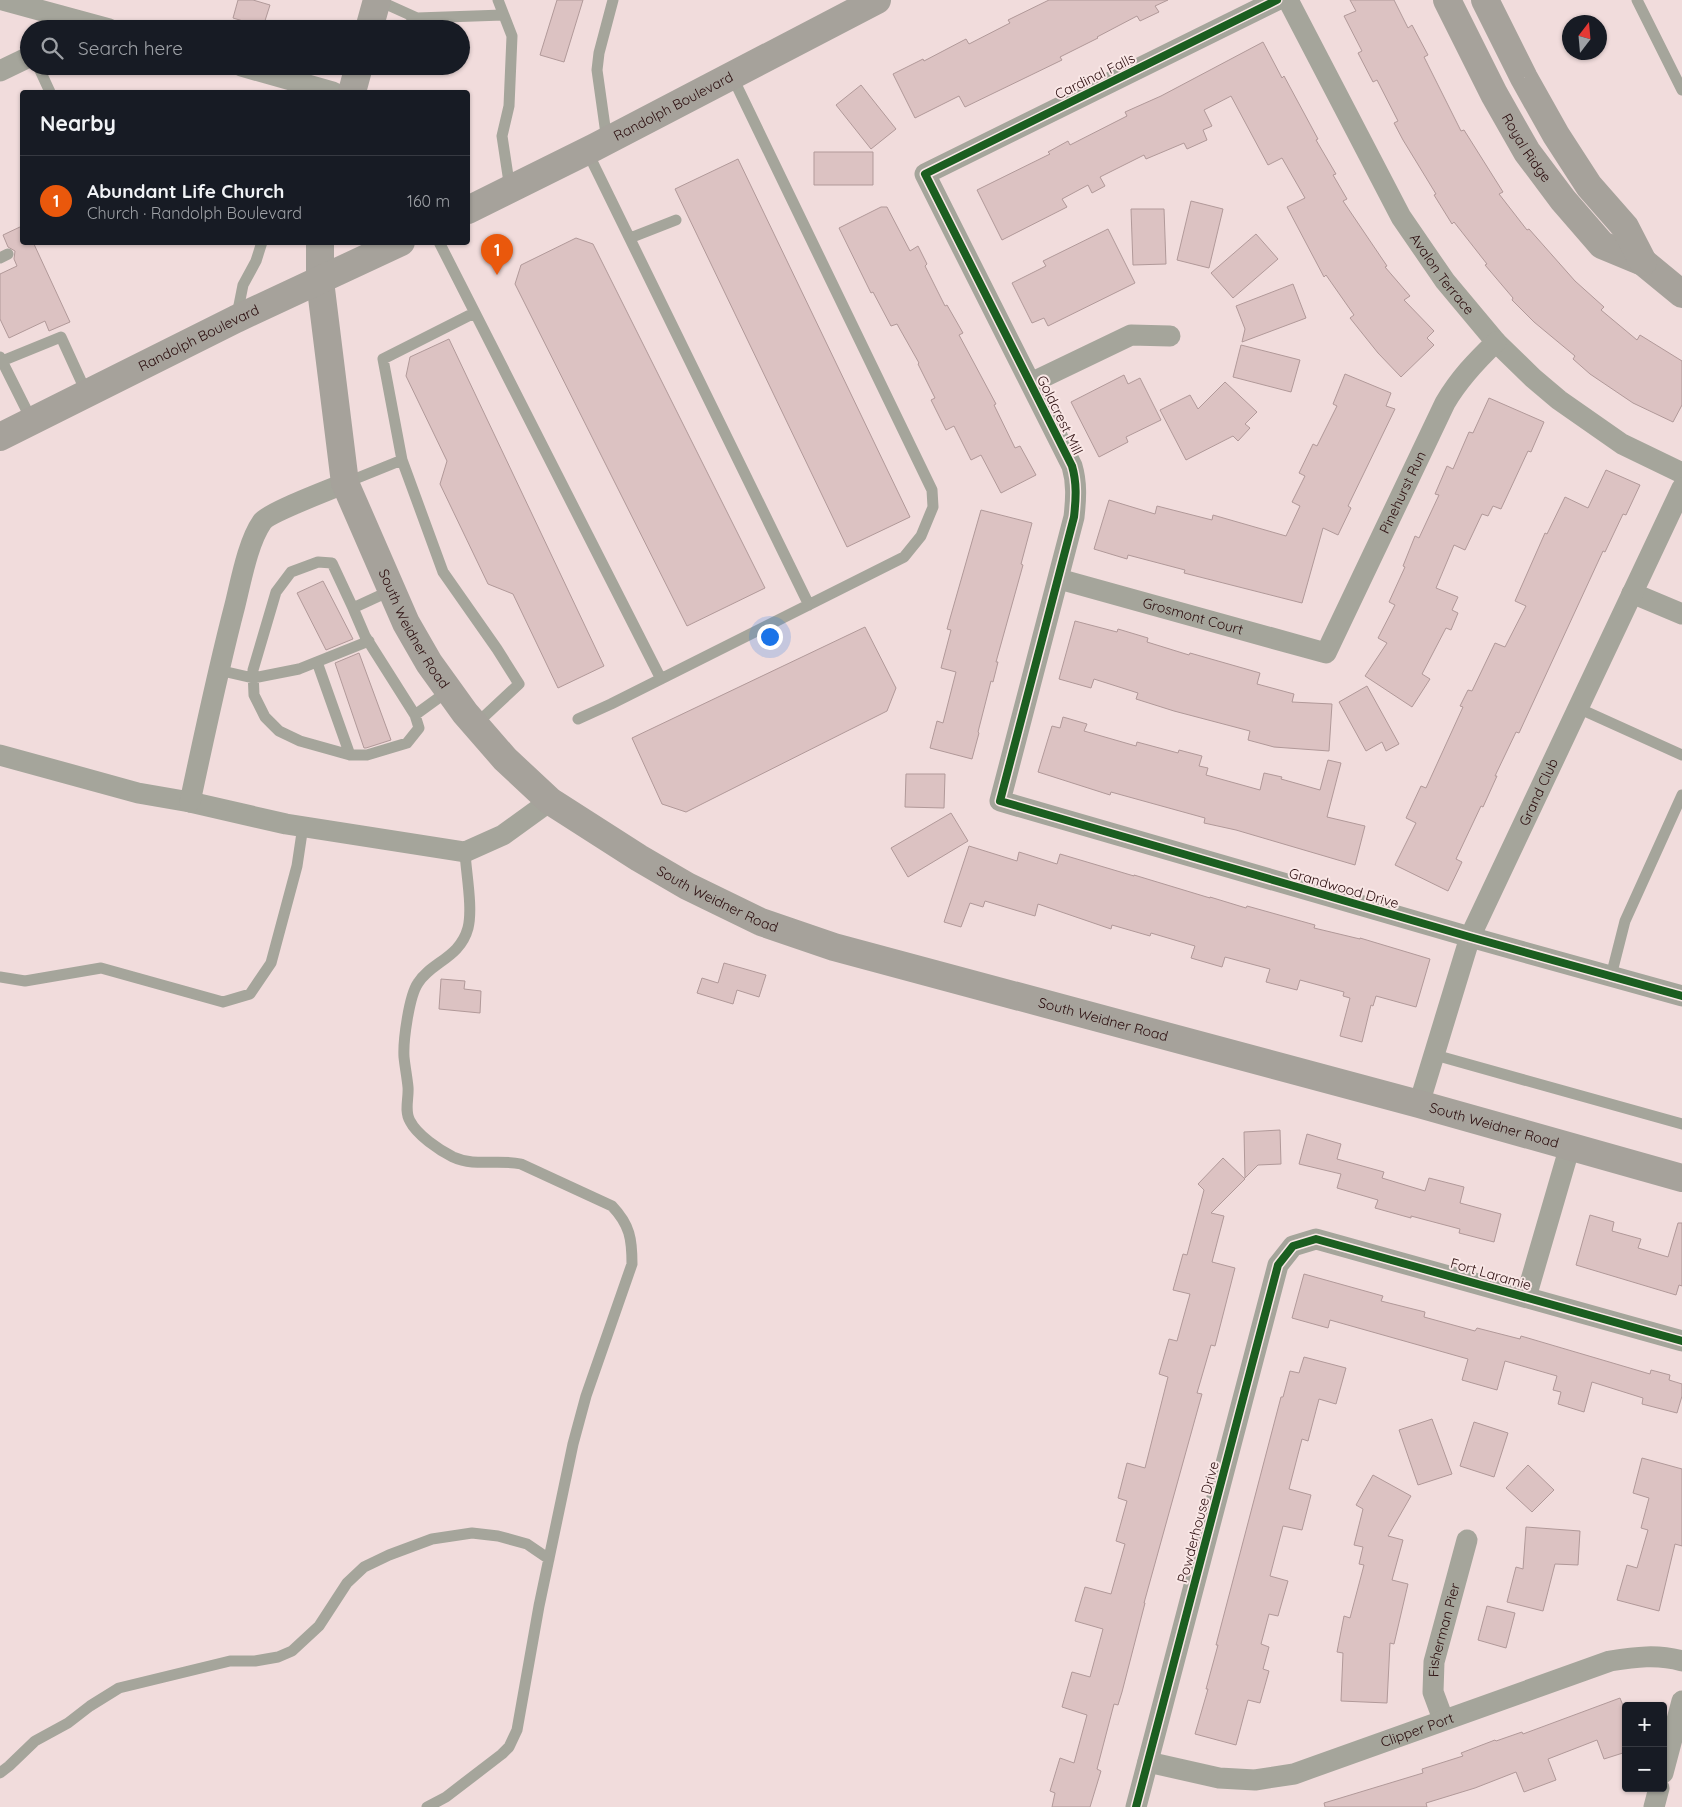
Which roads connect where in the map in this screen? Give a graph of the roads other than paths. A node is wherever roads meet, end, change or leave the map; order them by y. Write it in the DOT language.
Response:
graph roads {
  1 [pos="3,0"];
  2 [pos="377,0"];
  3 [pos="498,0"];
  4 [pos="614,0"];
  5 [pos="877,0"];
  6 [pos="1277,0"];
  7 [pos="1288,0"];
  8 [pos="1447,0"];
  9 [pos="1485,0"];
  10 [pos="1637,0"];
  11 [pos="503,15"];
  12 [pos="417,18"];
  13 [pos="73,20"];
  14 [pos="371,20"];
  15 [pos="414,20"];
  16 [pos="20,61"];
  17 [pos="0,71"];
  18 [pos="42,75"];
  19 [pos="263,75"];
  20 [pos="357,75"];
  21 [pos="732,76"];
  22 [pos="292,87"];
  23 [pos="49,90"];
  24 [pos="317,90"];
  25 [pos="353,90"];
  26 [pos="1682,90"];
  27 [pos="597,146"];
  28 [pos="925,174"];
  29 [pos="510,189"];
  30 [pos="470,209"];
  31 [pos="676,220"];
  32 [pos="630,238"];
  33 [pos="261,245"];
  34 [pos="320,245"];
  35 [pos="395,245"];
  36 [pos="440,245"];
  37 [pos="1643,262"];
  38 [pos="320,281"];
  39 [pos="1682,294"];
  40 [pos="474,313"];
  41 [pos="236,319"];
  42 [pos="1170,336"];
  43 [pos="1496,342"];
  44 [pos="1,359"];
  45 [pos="1031,382"];
  46 [pos="87,394"];
  47 [pos="32,421"];
  48 [pos="0,437"];
  49 [pos="402,460"];
  50 [pos="1682,473"];
  51 [pos="345,483"];
  52 [pos="1682,488"];
  53 [pos="1059,579"];
  54 [pos="392,590"];
  55 [pos="1632,593"];
  56 [pos="809,605"];
  57 [pos="353,608"];
  58 [pos="1682,614"];
  59 [pos="369,641"];
  60 [pos="1326,653"];
  61 [pos="316,662"];
  62 [pos="218,670"];
  63 [pos="253,678"];
  64 [pos="661,680"];
  65 [pos="449,690"];
  66 [pos="1578,708"];
  67 [pos="415,715"];
  68 [pos="578,719"];
  69 [pos="475,725"];
  70 [pos="0,755"];
  71 [pos="350,755"];
  72 [pos="1682,755"];
  73 [pos="1682,795"];
  74 [pos="550,801"];
  75 [pos="1000,801"];
  76 [pos="190,802"];
  77 [pos="303,826"];
  78 [pos="465,852"];
  79 [pos="1470,937"];
  80 [pos="1610,976"];
  81 [pos="0,977"];
  82 [pos="1682,996"];
  83 [pos="1435,1055"];
  84 [pos="1420,1104"];
  85 [pos="1682,1124"];
  86 [pos="1570,1146"];
  87 [pos="1682,1178"];
  88 [pos="1293,1246"];
  89 [pos="1526,1297"];
  90 [pos="1682,1341"];
  91 [pos="1467,1540"];
  92 [pos="549,1559"];
  93 [pos="1682,1661"];
  94 [pos="1682,1701"];
  95 [pos="1443,1719"];
  96 [pos="1667,1758"];
  97 [pos="1148,1762"];
  98 [pos="0,1773"];
  99 [pos="1658,1792"];
  100 [pos="426,1807"];
  101 [pos="1136,1807"];
  102 [pos="1654,1807"];
  1 -- 13 [label="street"];
  2 -- 12 [label="lane"];
  2 -- 14 [label="main road"];
  3 -- 11 [label="lane"];
  4 -- 27 [label="lane"];
  5 -- 21 [label="main road, Randolph Boulevard"];
  6 -- 28 [label="street, Cardinal Falls"];
  7 -- 43 [label="street, Avalon Terrace"];
  8 -- 37 [label="main road, Royal Ridge"];
  9 -- 37 [label="main road, Royal Ridge"];
  10 -- 26 [label="lane"];
  11 -- 12 [label="lane"];
  11 -- 29 [label="lane"];
  12 -- 15 [label="lane"];
  16 -- 17 [label="street"];
  18 -- 23 [label="lane"];
  19 -- 22 [label="street"];
  20 -- 25 [label="main road"];
  21 -- 27 [label="main road, Randolph Boulevard"];
  21 -- 56 [label="lane"];
  22 -- 24 [label="street"];
  27 -- 29 [label="main road, Randolph Boulevard"];
  27 -- 32 [label="lane"];
  28 -- 45 [label="street, Goldcrest Mill"];
  29 -- 30 [label="main road, Randolph Boulevard"];
  31 -- 32 [label="lane"];
  32 -- 56 [label="lane"];
  33 -- 41 [label="lane"];
  34 -- 38 [label="main road, South Weidner Road"];
  35 -- 38 [label="main road, Randolph Boulevard"];
  36 -- 40 [label="lane"];
  37 -- 39 [label="main road, Royal Ridge"];
  38 -- 41 [label="main road, Randolph Boulevard"];
  38 -- 51 [label="main road, South Weidner Road"];
  40 -- 49 [label="lane"];
  40 -- 64 [label="lane"];
  41 -- 46 [label="main road, Randolph Boulevard"];
  42 -- 45 [label="street"];
  43 -- 50 [label="street, Avalon Terrace"];
  43 -- 60 [label="street, Pinehurst Run"];
  44 -- 46 [label="lane"];
  44 -- 47 [label="lane"];
  45 -- 53 [label="street, Goldcrest Mill"];
  46 -- 47 [label="main road, Randolph Boulevard"];
  47 -- 48 [label="main road, Randolph Boulevard"];
  49 -- 51 [label="lane"];
  49 -- 69 [label="lane"];
  51 -- 54 [label="main road, South Weidner Road"];
  51 -- 62 [label="street"];
  52 -- 55 [label="street, Grand Club"];
  53 -- 60 [label="street, Grosmont Court"];
  53 -- 75 [label="street, Goldcrest Mill"];
  54 -- 57 [label="lane"];
  54 -- 65 [label="main road, South Weidner Road"];
  55 -- 58 [label="street"];
  55 -- 66 [label="street, Grand Club"];
  56 -- 64 [label="lane"];
  57 -- 59 [label="lane"];
  57 -- 63 [label="lane"];
  59 -- 61 [label="lane"];
  59 -- 67 [label="lane"];
  61 -- 63 [label="lane"];
  61 -- 71 [label="lane"];
  62 -- 63 [label="lane"];
  62 -- 76 [label="street"];
  63 -- 71 [label="lane"];
  64 -- 68 [label="lane"];
  65 -- 67 [label="lane"];
  65 -- 69 [label="main road, South Weidner Road"];
  66 -- 72 [label="lane"];
  66 -- 79 [label="street, Grand Club"];
  67 -- 71 [label="lane"];
  69 -- 74 [label="main road, South Weidner Road"];
  70 -- 76 [label="street"];
  73 -- 80 [label="lane"];
  74 -- 78 [label="street"];
  74 -- 84 [label="main road, South Weidner Road"];
  75 -- 79 [label="street, Grandwood Drive"];
  76 -- 77 [label="street"];
  77 -- 78 [label="street"];
  77 -- 81 [label="lane"];
  78 -- 92 [label="lane"];
  79 -- 80 [label="street, Grandwood Drive"];
  79 -- 83 [label="street, Grand Club"];
  80 -- 82 [label="street, Grandwood Drive"];
  83 -- 84 [label="street, Grand Club"];
  83 -- 85 [label="lane"];
  84 -- 86 [label="main road, South Weidner Road"];
  86 -- 87 [label="main road, South Weidner Road"];
  86 -- 89 [label="street"];
  88 -- 89 [label="street, Fort Laramie"];
  88 -- 97 [label="street, Powderhouse Drive"];
  89 -- 90 [label="street, Fort Laramie"];
  91 -- 95 [label="street, Fisherman Pier"];
  92 -- 98 [label="lane"];
  92 -- 100 [label="lane"];
  93 -- 95 [label="street, Clipper Port"];
  94 -- 96 [label="street"];
  95 -- 97 [label="street, Clipper Port"];
  97 -- 101 [label="street, Powderhouse Drive"];
  99 -- 102 [label="street"];
}
